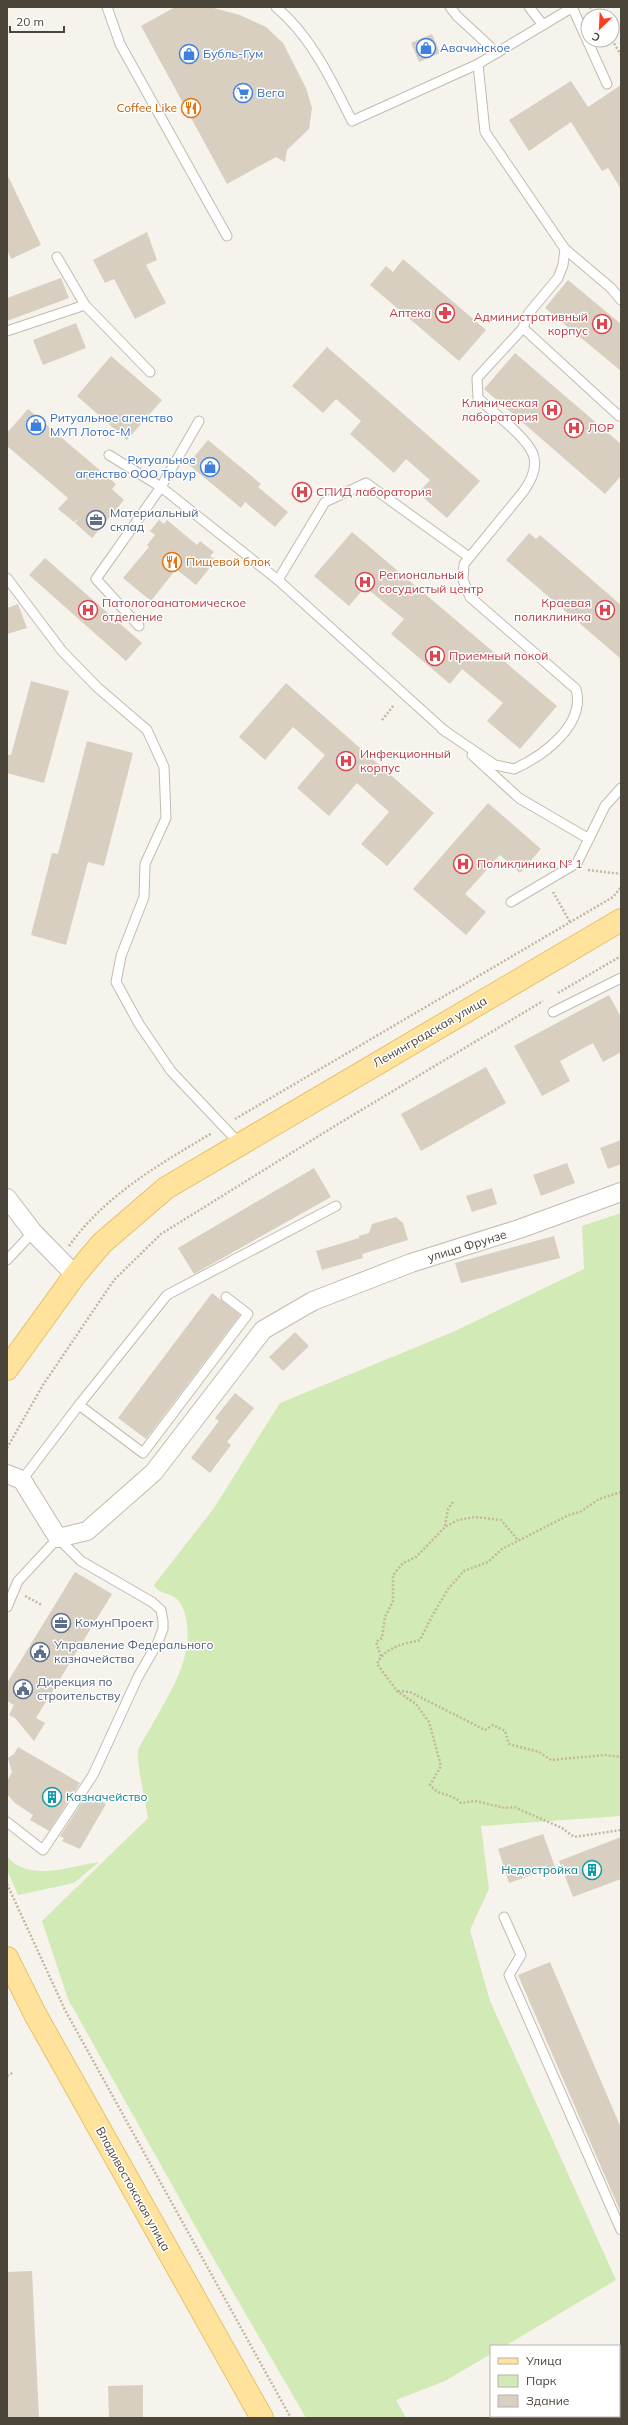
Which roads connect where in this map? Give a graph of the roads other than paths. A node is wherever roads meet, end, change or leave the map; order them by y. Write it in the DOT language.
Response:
graph roads {
  1 [pos="107,7"];
  2 [pos="276,7"];
  3 [pos="450,7"];
  4 [pos="529,7"];
  5 [pos="572,7"];
  6 [pos="543,25"];
  7 [pos="497,53"];
  8 [pos="478,64"];
  9 [pos="607,84"];
  10 [pos="227,236"];
  11 [pos="565,248"];
  12 [pos="57,257"];
  13 [pos="621,300"];
  14 [pos="85,305"];
  15 [pos="523,328"];
  16 [pos="7,331"];
  17 [pos="150,372"];
  18 [pos="621,414"];
  19 [pos="199,421"];
  20 [pos="109,455"];
  21 [pos="161,486"];
  22 [pos="469,557"];
  23 [pos="7,578"];
  24 [pos="278,580"];
  25 [pos="139,626"];
  26 [pos="442,729"];
  27 [pos="621,788"];
  28 [pos="589,839"];
  29 [pos="511,902"];
  30 [pos="621,920"];
  31 [pos="621,978"];
  32 [pos="553,1012"];
  33 [pos="239,1144"];
  34 [pos="621,1192"];
  35 [pos="7,1198"];
  36 [pos="336,1206"];
  37 [pos="33,1232"];
  38 [pos="7,1260"];
  39 [pos="75,1275"];
  40 [pos="226,1298"];
  41 [pos="7,1369"];
  42 [pos="79,1405"];
  43 [pos="15,1477"];
  44 [pos="58,1538"];
  45 [pos="7,1607"];
  46 [pos="7,1822"];
  47 [pos="504,1917"];
  48 [pos="7,1958"];
  49 [pos="621,2230"];
  50 [pos="262,2418"];
  1 -- 10 [label="lane"];
  2 -- 8 [label="lane"];
  3 -- 7 [label="lane"];
  4 -- 6 [label="lane"];
  5 -- 6 [label="lane"];
  5 -- 9 [label="lane"];
  6 -- 7 [label="lane"];
  7 -- 8 [label="lane"];
  8 -- 11 [label="lane"];
  11 -- 13 [label="lane"];
  11 -- 15 [label="lane"];
  12 -- 14 [label="lane"];
  14 -- 16 [label="lane"];
  14 -- 17 [label="lane"];
  15 -- 18 [label="lane"];
  15 -- 22 [label="lane"];
  19 -- 21 [label="lane"];
  20 -- 21 [label="lane"];
  21 -- 24 [label="lane"];
  21 -- 25 [label="lane"];
  22 -- 24 [label="lane"];
  22 -- 26 [label="lane"];
  23 -- 33 [label="lane"];
  24 -- 26 [label="lane"];
  26 -- 28 [label="lane"];
  27 -- 28 [label="lane"];
  28 -- 29 [label="lane"];
  30 -- 33 [label="main road, Ленинградская улица"];
  31 -- 32 [label="lane"];
  33 -- 39 [label="main road, Ленинградская улица"];
  34 -- 44 [label="street, улица Фрунзе"];
  35 -- 37 [label="street"];
  36 -- 42 [label="lane"];
  37 -- 38 [label="lane"];
  37 -- 39 [label="street"];
  39 -- 41 [label="main road, Ленинградская улица"];
  40 -- 42 [label="lane"];
  42 -- 43 [label="lane"];
  43 -- 44 [label="street"];
  44 -- 45 [label="lane"];
  44 -- 46 [label="lane"];
  47 -- 49 [label="lane"];
  48 -- 50 [label="main road, Владивостокская улица"];
}
